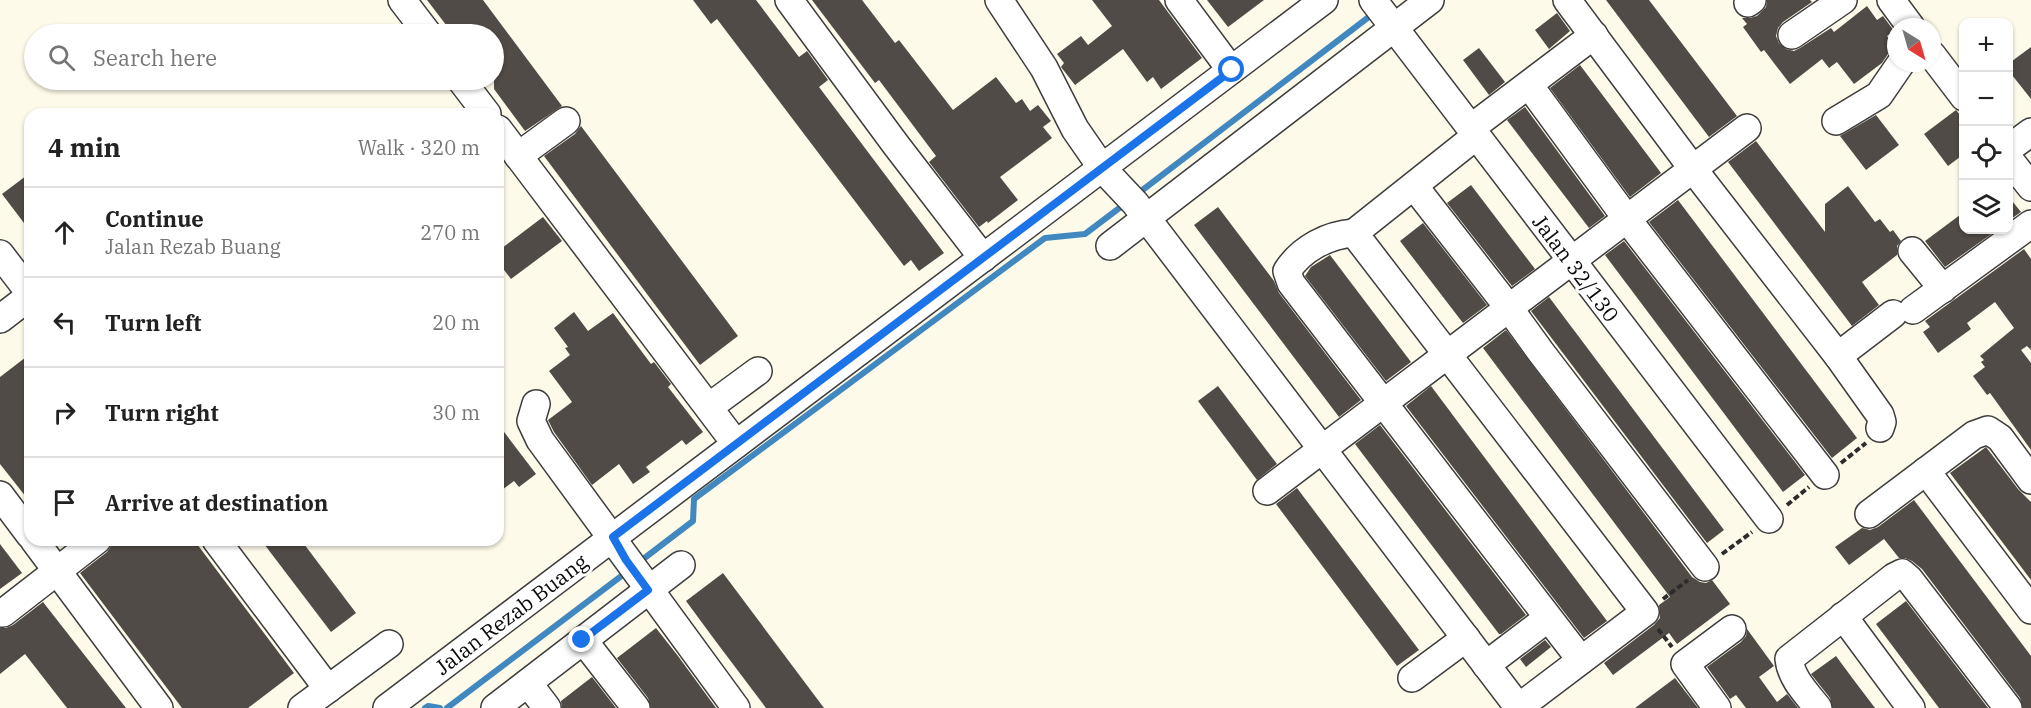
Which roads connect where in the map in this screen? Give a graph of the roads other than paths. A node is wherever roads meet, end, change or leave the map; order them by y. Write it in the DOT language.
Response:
graph roads {
  1 [pos="402,0"];
  2 [pos="789,0"];
  3 [pos="999,0"];
  4 [pos="1179,0"];
  5 [pos="1324,0"];
  6 [pos="1430,0"];
  7 [pos="1567,0"];
  8 [pos="1891,0"];
  9 [pos="1836,2"];
  10 [pos="1382,12"];
  11 [pos="1904,18"];
  12 [pos="420,24"];
  13 [pos="1594,35"];
  14 [pos="1792,35"];
  15 [pos="1941,67"];
  16 [pos="1232,70"];
  17 [pos="1895,72"];
  18 [pos="1528,85"];
  19 [pos="469,90"];
  20 [pos="1959,90"];
  21 [pos="482,108"];
  22 [pos="566,121"];
  23 [pos="1836,121"];
  24 [pos="1747,128"];
  25 [pos="1473,132"];
  26 [pos="2031,132"];
  27 [pos="504,137"];
  28 [pos="2013,146"];
  29 [pos="518,156"];
  30 [pos="2013,165"];
  31 [pos="1102,168"];
  32 [pos="1693,169"];
  33 [pos="1414,186"];
  34 [pos="2031,188"];
  35 [pos="1134,203"];
  36 [pos="1628,219"];
  37 [pos="2031,224"];
  38 [pos="1354,233"];
  39 [pos="1110,246"];
  40 [pos="1912,251"];
  41 [pos="0,254"];
  42 [pos="983,258"];
  43 [pos="1571,261"];
  44 [pos="24,287"];
  45 [pos="1943,289"];
  46 [pos="24,300"];
  47 [pos="1509,308"];
  48 [pos="0,319"];
  49 [pos="1448,354"];
  50 [pos="1838,356"];
  51 [pos="758,370"];
  52 [pos="1383,403"];
  53 [pos="536,404"];
  54 [pos="709,407"];
  55 [pos="1880,428"];
  56 [pos="736,444"];
  57 [pos="1322,449"];
  58 [pos="1926,471"];
  59 [pos="1825,475"];
  60 [pos="2031,480"];
  61 [pos="1267,491"];
  62 [pos="0,495"];
  63 [pos="1869,514"];
  64 [pos="1769,519"];
  65 [pos="24,527"];
  66 [pos="613,537"];
  67 [pos="38,546"];
  68 [pos="89,546"];
  69 [pos="221,546"];
  70 [pos="681,566"];
  71 [pos="1705,567"];
  72 [pos="57,571"];
  73 [pos="638,576"];
  74 [pos="2031,610"];
  75 [pos="3,613"];
  76 [pos="1843,616"];
  77 [pos="1548,618"];
  78 [pos="1732,629"];
  79 [pos="1466,638"];
  80 [pos="582,640"];
  81 [pos="389,644"];
  82 [pos="1581,660"];
  83 [pos="1486,665"];
  84 [pos="1412,678"];
  85 [pos="528,683"];
  86 [pos="328,689"];
  87 [pos="159,708"];
  88 [pos="303,708"];
  89 [pos="387,708"];
  90 [pos="495,708"];
  91 [pos="547,708"];
  92 [pos="636,708"];
  93 [pos="736,708"];
  94 [pos="1518,708"];
  95 [pos="1717,708"];
  96 [pos="1818,708"];
  97 [pos="1911,708"];
  98 [pos="2008,708"];
  1 -- 12 [label="street"];
  2 -- 42 [label="street"];
  3 -- 31 [label="street"];
  4 -- 16 [label="street"];
  5 -- 16 [label="street, Jalan Rezab Buang"];
  6 -- 10 [label="street"];
  7 -- 13 [label="street"];
  8 -- 11 [label="street"];
  9 -- 14 [label="street"];
  10 -- 25 [label="street, Jalan 32/130"];
  10 -- 35 [label="street"];
  13 -- 18 [label="street"];
  13 -- 32 [label="street"];
  15 -- 20 [label="street"];
  16 -- 31 [label="street, Jalan Rezab Buang"];
  17 -- 23 [label="street"];
  18 -- 25 [label="street"];
  18 -- 36 [label="street"];
  19 -- 21 [label="street"];
  22 -- 29 [label="street"];
  24 -- 32 [label="street"];
  25 -- 33 [label="street"];
  25 -- 43 [label="street, Jalan 32/130"];
  26 -- 28 [label="street"];
  27 -- 29 [label="street"];
  29 -- 54 [label="street"];
  30 -- 34 [label="street"];
  31 -- 35 [label="street"];
  31 -- 42 [label="street, Jalan Rezab Buang"];
  32 -- 36 [label="street"];
  32 -- 50 [label="street"];
  33 -- 38 [label="street"];
  33 -- 47 [label="street"];
  35 -- 39 [label="street"];
  35 -- 57 [label="street"];
  36 -- 43 [label="street"];
  36 -- 59 [label="street"];
  37 -- 45 [label="street"];
  38 -- 49 [label="street"];
  38 -- 52 [label="street"];
  40 -- 45 [label="street"];
  41 -- 44 [label="street"];
  42 -- 56 [label="street, Jalan Rezab Buang"];
  43 -- 47 [label="street"];
  43 -- 64 [label="street, Jalan 32/130"];
  45 -- 50 [label="street"];
  46 -- 48 [label="street"];
  47 -- 49 [label="street"];
  47 -- 71 [label="street"];
  49 -- 52 [label="street"];
  49 -- 82 [label="street"];
  50 -- 55 [label="street"];
  51 -- 54 [label="street"];
  52 -- 57 [label="street"];
  52 -- 77 [label="street"];
  53 -- 66 [label="street"];
  54 -- 56 [label="street"];
  56 -- 66 [label="street, Jalan Rezab Buang"];
  57 -- 61 [label="street"];
  57 -- 79 [label="street"];
  58 -- 60 [label="street"];
  58 -- 63 [label="street"];
  58 -- 74 [label="street"];
  62 -- 65 [label="street"];
  66 -- 73 [label="street"];
  66 -- 89 [label="street, Jalan Rezab Buang"];
  67 -- 72 [label="street"];
  68 -- 72 [label="street"];
  69 -- 86 [label="street"];
  70 -- 73 [label="street"];
  72 -- 75 [label="street"];
  72 -- 87 [label="street"];
  73 -- 80 [label="street"];
  73 -- 93 [label="street"];
  76 -- 96 [label="street"];
  76 -- 97 [label="street"];
  76 -- 98 [label="street"];
  77 -- 82 [label="street"];
  77 -- 83 [label="street"];
  78 -- 95 [label="street"];
  79 -- 83 [label="street"];
  79 -- 84 [label="street"];
  80 -- 85 [label="street"];
  80 -- 92 [label="street"];
  81 -- 86 [label="street"];
  82 -- 94 [label="street"];
  83 -- 94 [label="street"];
  85 -- 90 [label="street"];
  85 -- 91 [label="street"];
  86 -- 88 [label="street"];
}
